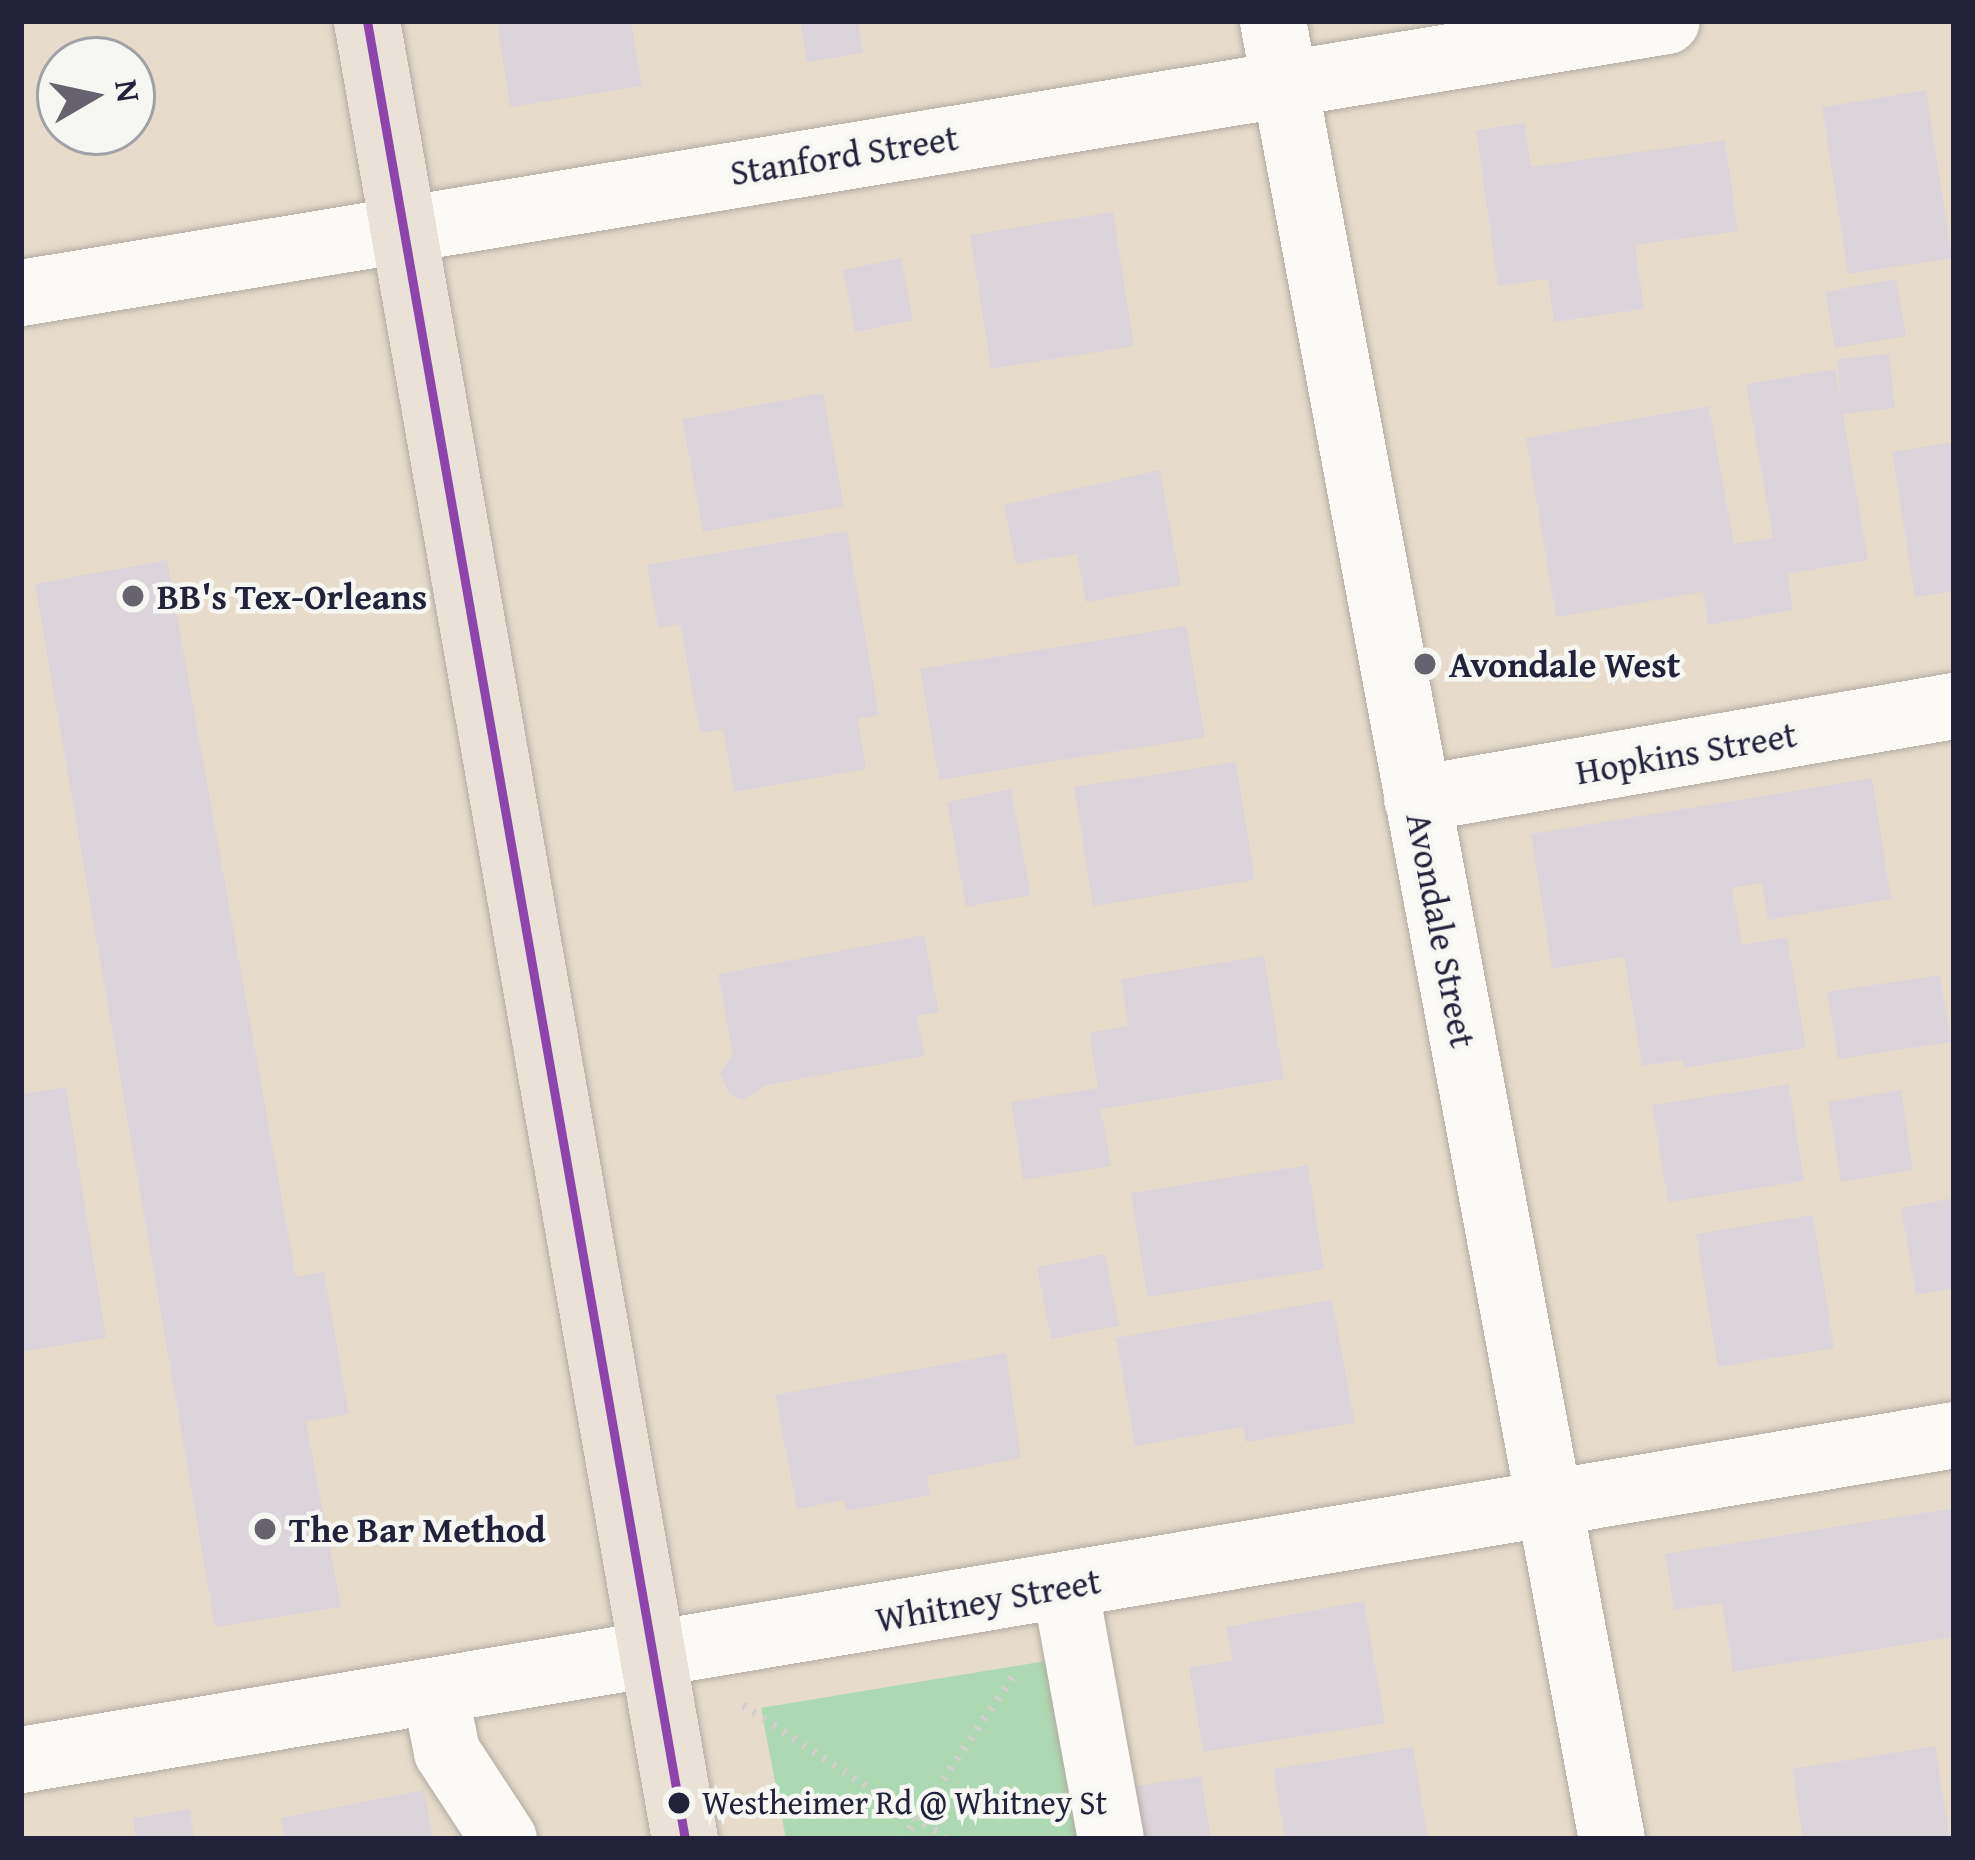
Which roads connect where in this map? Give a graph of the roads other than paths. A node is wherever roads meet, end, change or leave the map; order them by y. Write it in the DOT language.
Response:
graph roads {
  1 [pos="367,21"];
  2 [pos="1667,21"];
  3 [pos="1278,51"];
  4 [pos="398,228"];
  5 [pos="21,293"];
  6 [pos="1954,706"];
  7 [pos="1418,799"];
  8 [pos="1954,1435"];
  9 [pos="1550,1504"];
  10 [pos="1065,1586"];
  11 [pos="650,1655"];
  12 [pos="435,1692"];
  13 [pos="21,1760"];
  14 [pos="504,1839"];
  15 [pos="685,1839"];
  16 [pos="1112,1839"];
  17 [pos="1612,1839"];
  1 -- 4 [label="main road"];
  2 -- 3 [label="street, Stanford Street"];
  3 -- 4 [label="street, Stanford Street"];
  3 -- 7 [label="street, Avondale Street"];
  4 -- 5 [label="street, Stanford Street"];
  4 -- 11 [label="main road"];
  6 -- 7 [label="street, Hopkins Street"];
  7 -- 9 [label="street, Avondale Street"];
  8 -- 9 [label="street, Whitney Street"];
  9 -- 10 [label="street, Whitney Street"];
  9 -- 17 [label="street, Avondale Street"];
  10 -- 11 [label="street, Whitney Street"];
  10 -- 16 [label="street"];
  11 -- 12 [label="street, Whitney Street"];
  11 -- 15 [label="main road"];
  12 -- 13 [label="street, Whitney Street"];
  12 -- 14 [label="street"];
}
